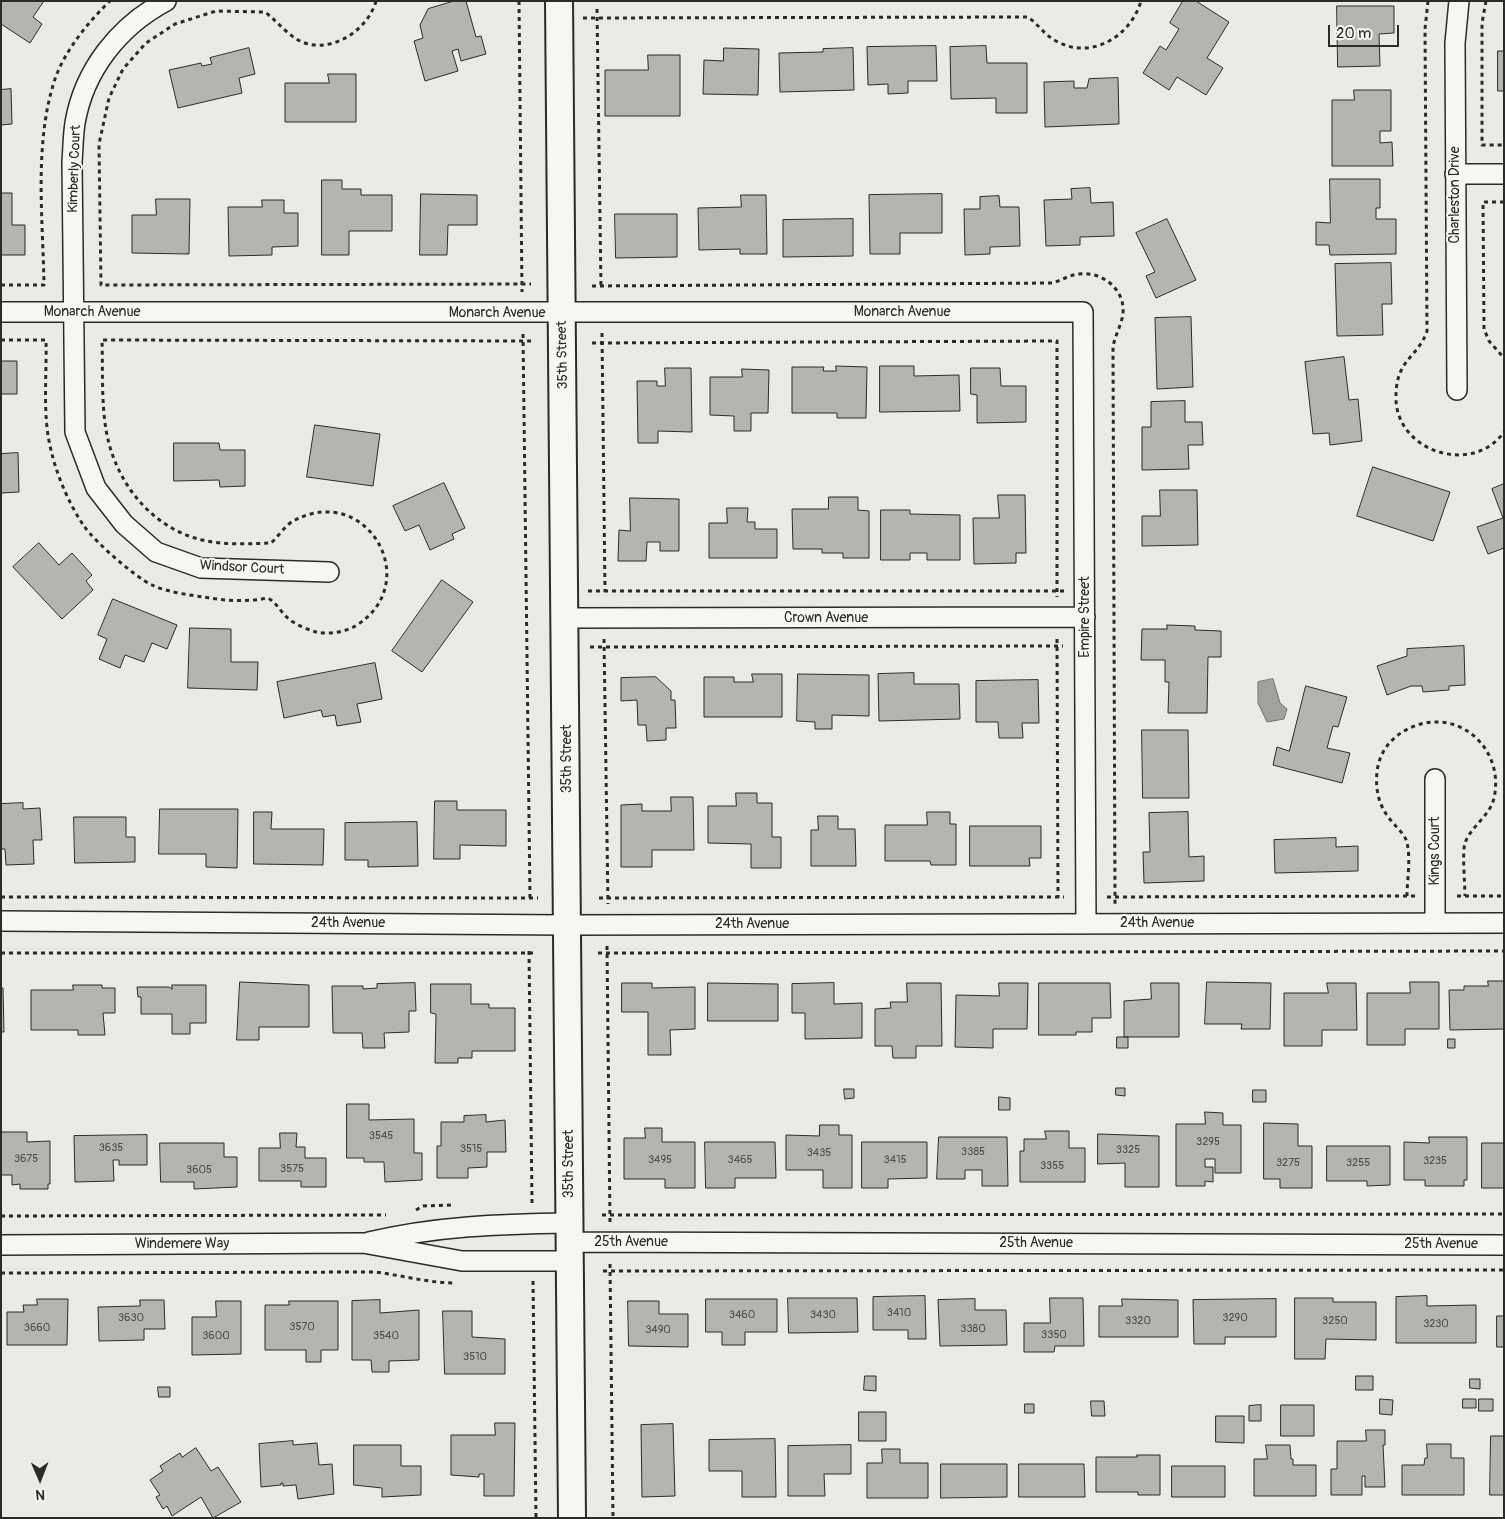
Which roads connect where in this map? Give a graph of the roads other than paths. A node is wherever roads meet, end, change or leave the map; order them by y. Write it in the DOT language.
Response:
graph roads {
  1 [pos="166,1"];
  2 [pos="1460,1"];
  3 [pos="559,10"];
  4 [pos="1455,174"];
  5 [pos="1504,174"];
  6 [pos="1,312"];
  7 [pos="74,312"];
  8 [pos="1083,312"];
  9 [pos="563,313"];
  10 [pos="1457,390"];
  11 [pos="329,572"];
  12 [pos="1085,617"];
  13 [pos="566,618"];
  14 [pos="1435,779"];
  15 [pos="1,921"];
  16 [pos="1086,923"];
  17 [pos="1504,923"];
  18 [pos="1435,924"];
  19 [pos="567,925"];
  20 [pos="569,1242"];
  21 [pos="364,1243"];
  22 [pos="1504,1244"];
  23 [pos="1,1245"];
  24 [pos="572,1518"];
  1 -- 7 [label="street, Kimberly Court"];
  2 -- 4 [label="street, Charleston Drive"];
  3 -- 9 [label="street, 35th Street"];
  4 -- 5 [label="street"];
  4 -- 10 [label="street, Charleston Drive"];
  6 -- 7 [label="street, Monarch Avenue"];
  7 -- 9 [label="street, Monarch Avenue"];
  7 -- 11 [label="street, Windsor Court"];
  8 -- 9 [label="street, Monarch Avenue"];
  8 -- 12 [label="street, Empire Street"];
  9 -- 13 [label="street, 35th Street"];
  12 -- 13 [label="street, Crown Avenue"];
  12 -- 16 [label="street, Empire Street"];
  13 -- 19 [label="street, 35th Street"];
  14 -- 18 [label="street, Kings Court"];
  15 -- 19 [label="street, 24th Avenue"];
  16 -- 18 [label="street, 24th Avenue"];
  16 -- 19 [label="street, 24th Avenue"];
  17 -- 18 [label="street, 24th Avenue"];
  19 -- 20 [label="street, 35th Street"];
  20 -- 21 [label="street, Windemere Way"];
  20 -- 21 [label="street, Windemere Way"];
  20 -- 22 [label="street, 25th Avenue"];
  20 -- 24 [label="street, 35th Street"];
  21 -- 23 [label="street, Windemere Way"];
}
